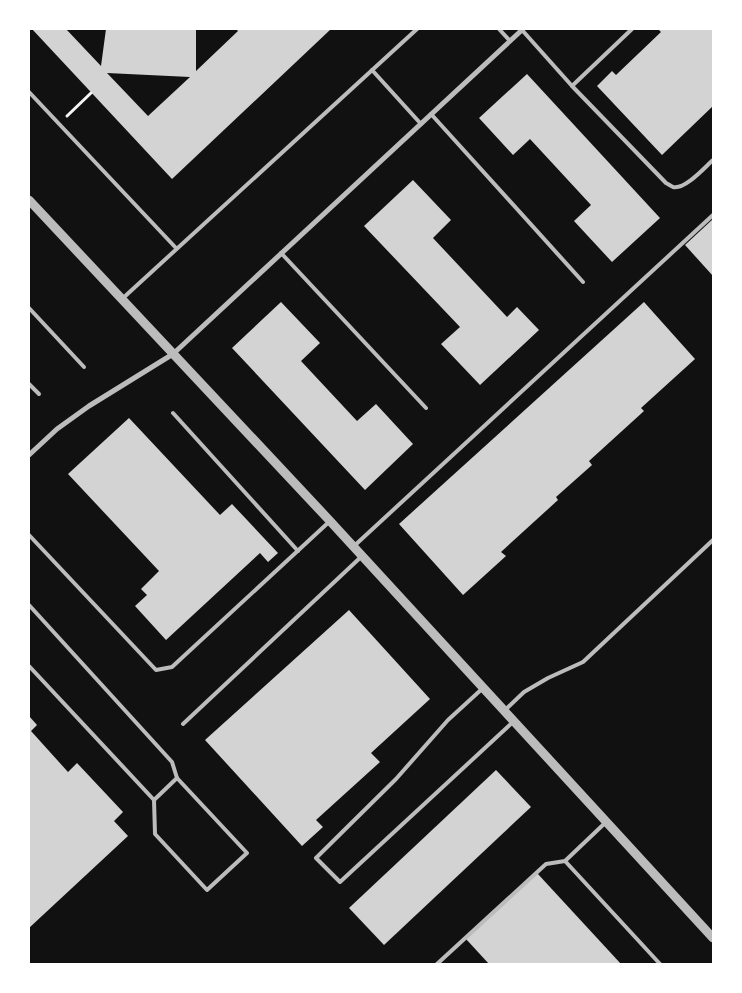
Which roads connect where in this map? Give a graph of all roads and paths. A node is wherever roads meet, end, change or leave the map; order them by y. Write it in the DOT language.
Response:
graph roads {
  1 [pos="417,29"];
  2 [pos="499,29"];
  3 [pos="522,29"];
  4 [pos="632,29"];
  5 [pos="510,41"];
  6 [pos="372,70"];
  7 [pos="572,86"];
  8 [pos="29,92"];
  9 [pos="91,93"];
  10 [pos="431,114"];
  11 [pos="59,124"];
  12 [pos="421,124"];
  13 [pos="713,160"];
  14 [pos="29,200"];
  15 [pos="713,215"];
  16 [pos="176,248"];
  17 [pos="282,253"];
  18 [pos="583,282"];
  19 [pos="122,299"];
  20 [pos="29,308"];
  21 [pos="173,354"];
  22 [pos="84,368"];
  23 [pos="29,384"];
  24 [pos="39,394"];
  25 [pos="426,408"];
  26 [pos="173,413"];
  27 [pos="29,455"];
  28 [pos="330,521"];
  29 [pos="29,535"];
  30 [pos="713,540"];
  31 [pos="353,547"];
  32 [pos="298,550"];
  33 [pos="362,556"];
  34 [pos="29,605"];
  35 [pos="29,666"];
  36 [pos="482,688"];
  37 [pos="504,711"];
  38 [pos="514,722"];
  39 [pos="183,724"];
  40 [pos="177,778"];
  41 [pos="154,800"];
  42 [pos="606,822"];
  43 [pos="565,861"];
  44 [pos="713,938"];
  45 [pos="437,964"];
  46 [pos="660,964"];
  1 -- 6 [label="lane"];
  2 -- 5 [label="lane"];
  3 -- 5 [label="street"];
  3 -- 7 [label="lane"];
  4 -- 7 [label="lane"];
  5 -- 10 [label="street"];
  6 -- 12 [label="lane"];
  6 -- 16 [label="lane"];
  7 -- 13 [label="lane"];
  8 -- 11 [label="lane"];
  9 -- 11 [label="path"];
  10 -- 12 [label="street"];
  10 -- 18 [label="lane"];
  11 -- 16 [label="lane"];
  12 -- 17 [label="street"];
  14 -- 19 [label="street"];
  15 -- 31 [label="lane"];
  16 -- 19 [label="lane"];
  17 -- 21 [label="street"];
  17 -- 25 [label="lane"];
  19 -- 21 [label="street"];
  20 -- 22 [label="lane"];
  21 -- 27 [label="street"];
  21 -- 28 [label="street"];
  23 -- 24 [label="lane"];
  26 -- 32 [label="lane"];
  28 -- 31 [label="street"];
  28 -- 32 [label="lane"];
  29 -- 32 [label="lane"];
  30 -- 37 [label="lane"];
  31 -- 33 [label="street"];
  33 -- 36 [label="street"];
  33 -- 39 [label="lane"];
  34 -- 40 [label="lane"];
  35 -- 41 [label="lane"];
  36 -- 37 [label="street"];
  36 -- 38 [label="lane"];
  37 -- 38 [label="street"];
  38 -- 42 [label="street"];
  40 -- 41 [label="lane"];
  40 -- 41 [label="lane"];
  42 -- 43 [label="lane"];
  42 -- 44 [label="street"];
  43 -- 45 [label="lane"];
  43 -- 46 [label="lane"];
}
